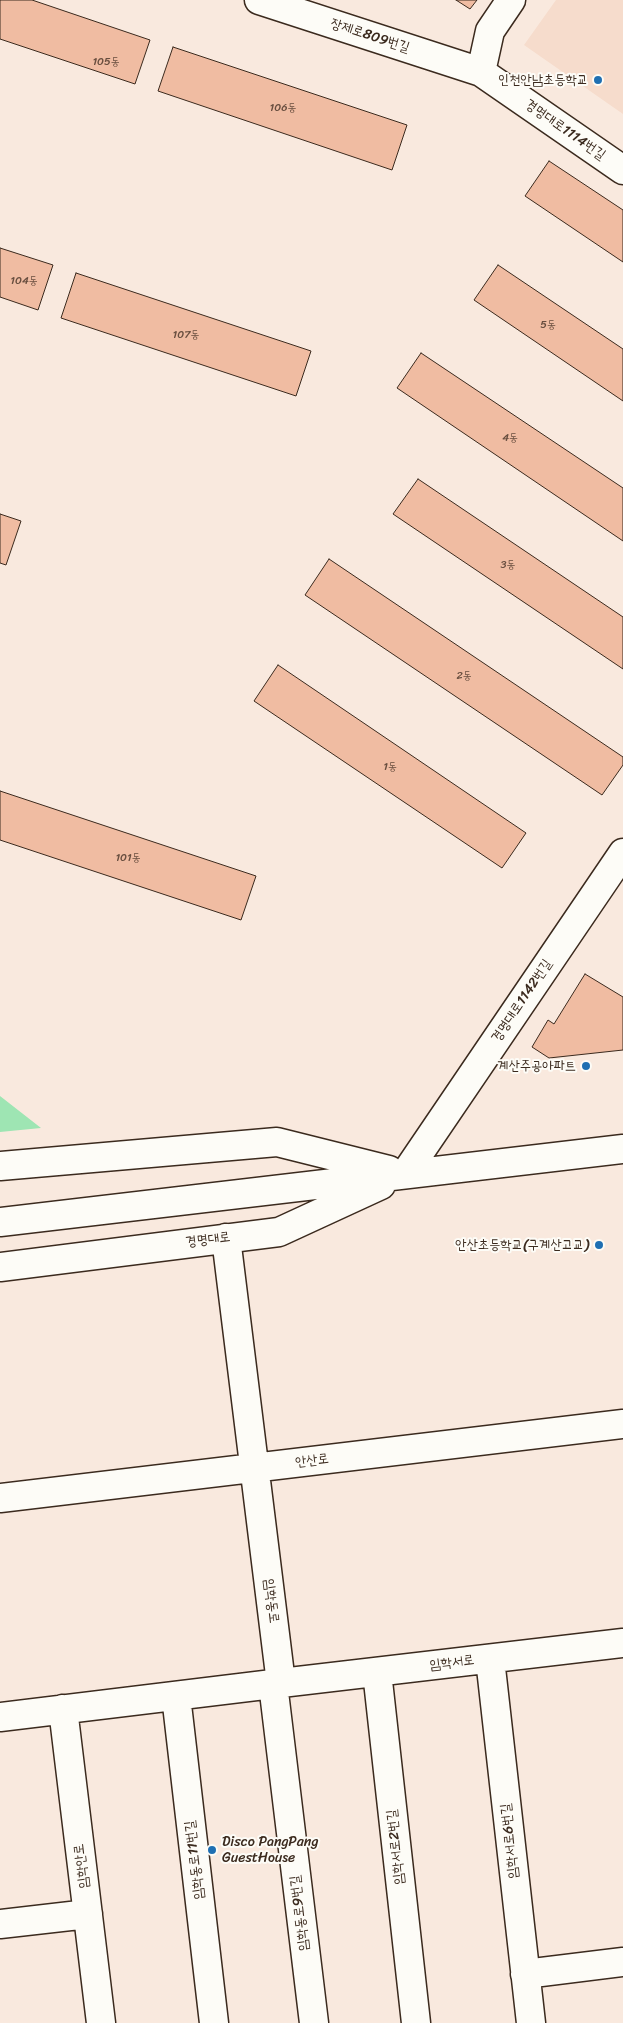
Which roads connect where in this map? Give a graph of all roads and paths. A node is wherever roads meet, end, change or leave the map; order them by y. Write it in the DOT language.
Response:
graph roads {
  1 [pos="259,0"];
  2 [pos="511,0"];
  3 [pos="482,72"];
  4 [pos="623,170"];
  5 [pos="623,853"];
  6 [pos="623,1149"];
  7 [pos="0,1166"];
  8 [pos="405,1174"];
  9 [pos="0,1222"];
  10 [pos="226,1238"];
  11 [pos="0,1267"];
  12 [pos="623,1424"];
  13 [pos="254,1468"];
  14 [pos="0,1498"];
  15 [pos="623,1643"];
  16 [pos="490,1659"];
  17 [pos="377,1672"];
  18 [pos="277,1684"];
  19 [pos="176,1696"];
  20 [pos="63,1709"];
  21 [pos="0,1717"];
  22 [pos="88,1914"];
  23 [pos="0,1924"];
  24 [pos="623,1962"];
  25 [pos="525,1974"];
  26 [pos="101,2023"];
  27 [pos="214,2023"];
  28 [pos="314,2023"];
  29 [pos="416,2023"];
  30 [pos="531,2023"];
  1 -- 3 [label="street, 장제로809번길"];
  2 -- 3 [label="street"];
  3 -- 4 [label="street, 경명대로1114번길"];
  5 -- 8 [label="street, 경명대로1142번길"];
  6 -- 8 [label="street, 경명대로"];
  7 -- 8 [label="street, 경명대로"];
  8 -- 9 [label="street, 경명대로"];
  8 -- 10 [label="street, 경명대로"];
  10 -- 11 [label="street, 경명대로"];
  10 -- 13 [label="street, 임학동로"];
  12 -- 13 [label="street, 안산로"];
  13 -- 14 [label="street, 안산로"];
  13 -- 18 [label="street, 임학동로"];
  15 -- 16 [label="street, 임학서로"];
  16 -- 17 [label="street, 임학서로"];
  16 -- 25 [label="street, 임학서로6번길"];
  17 -- 18 [label="street, 임학서로"];
  17 -- 29 [label="street, 임학서로2번길"];
  18 -- 19 [label="street"];
  18 -- 28 [label="street, 임학동로9번길"];
  19 -- 20 [label="street"];
  19 -- 27 [label="street, 임학동로11번길"];
  20 -- 21 [label="street"];
  20 -- 22 [label="street, 임학안로"];
  22 -- 23 [label="street"];
  22 -- 26 [label="street, 임학안로"];
  24 -- 25 [label="street"];
  25 -- 30 [label="street, 임학서로6번길"];
}
